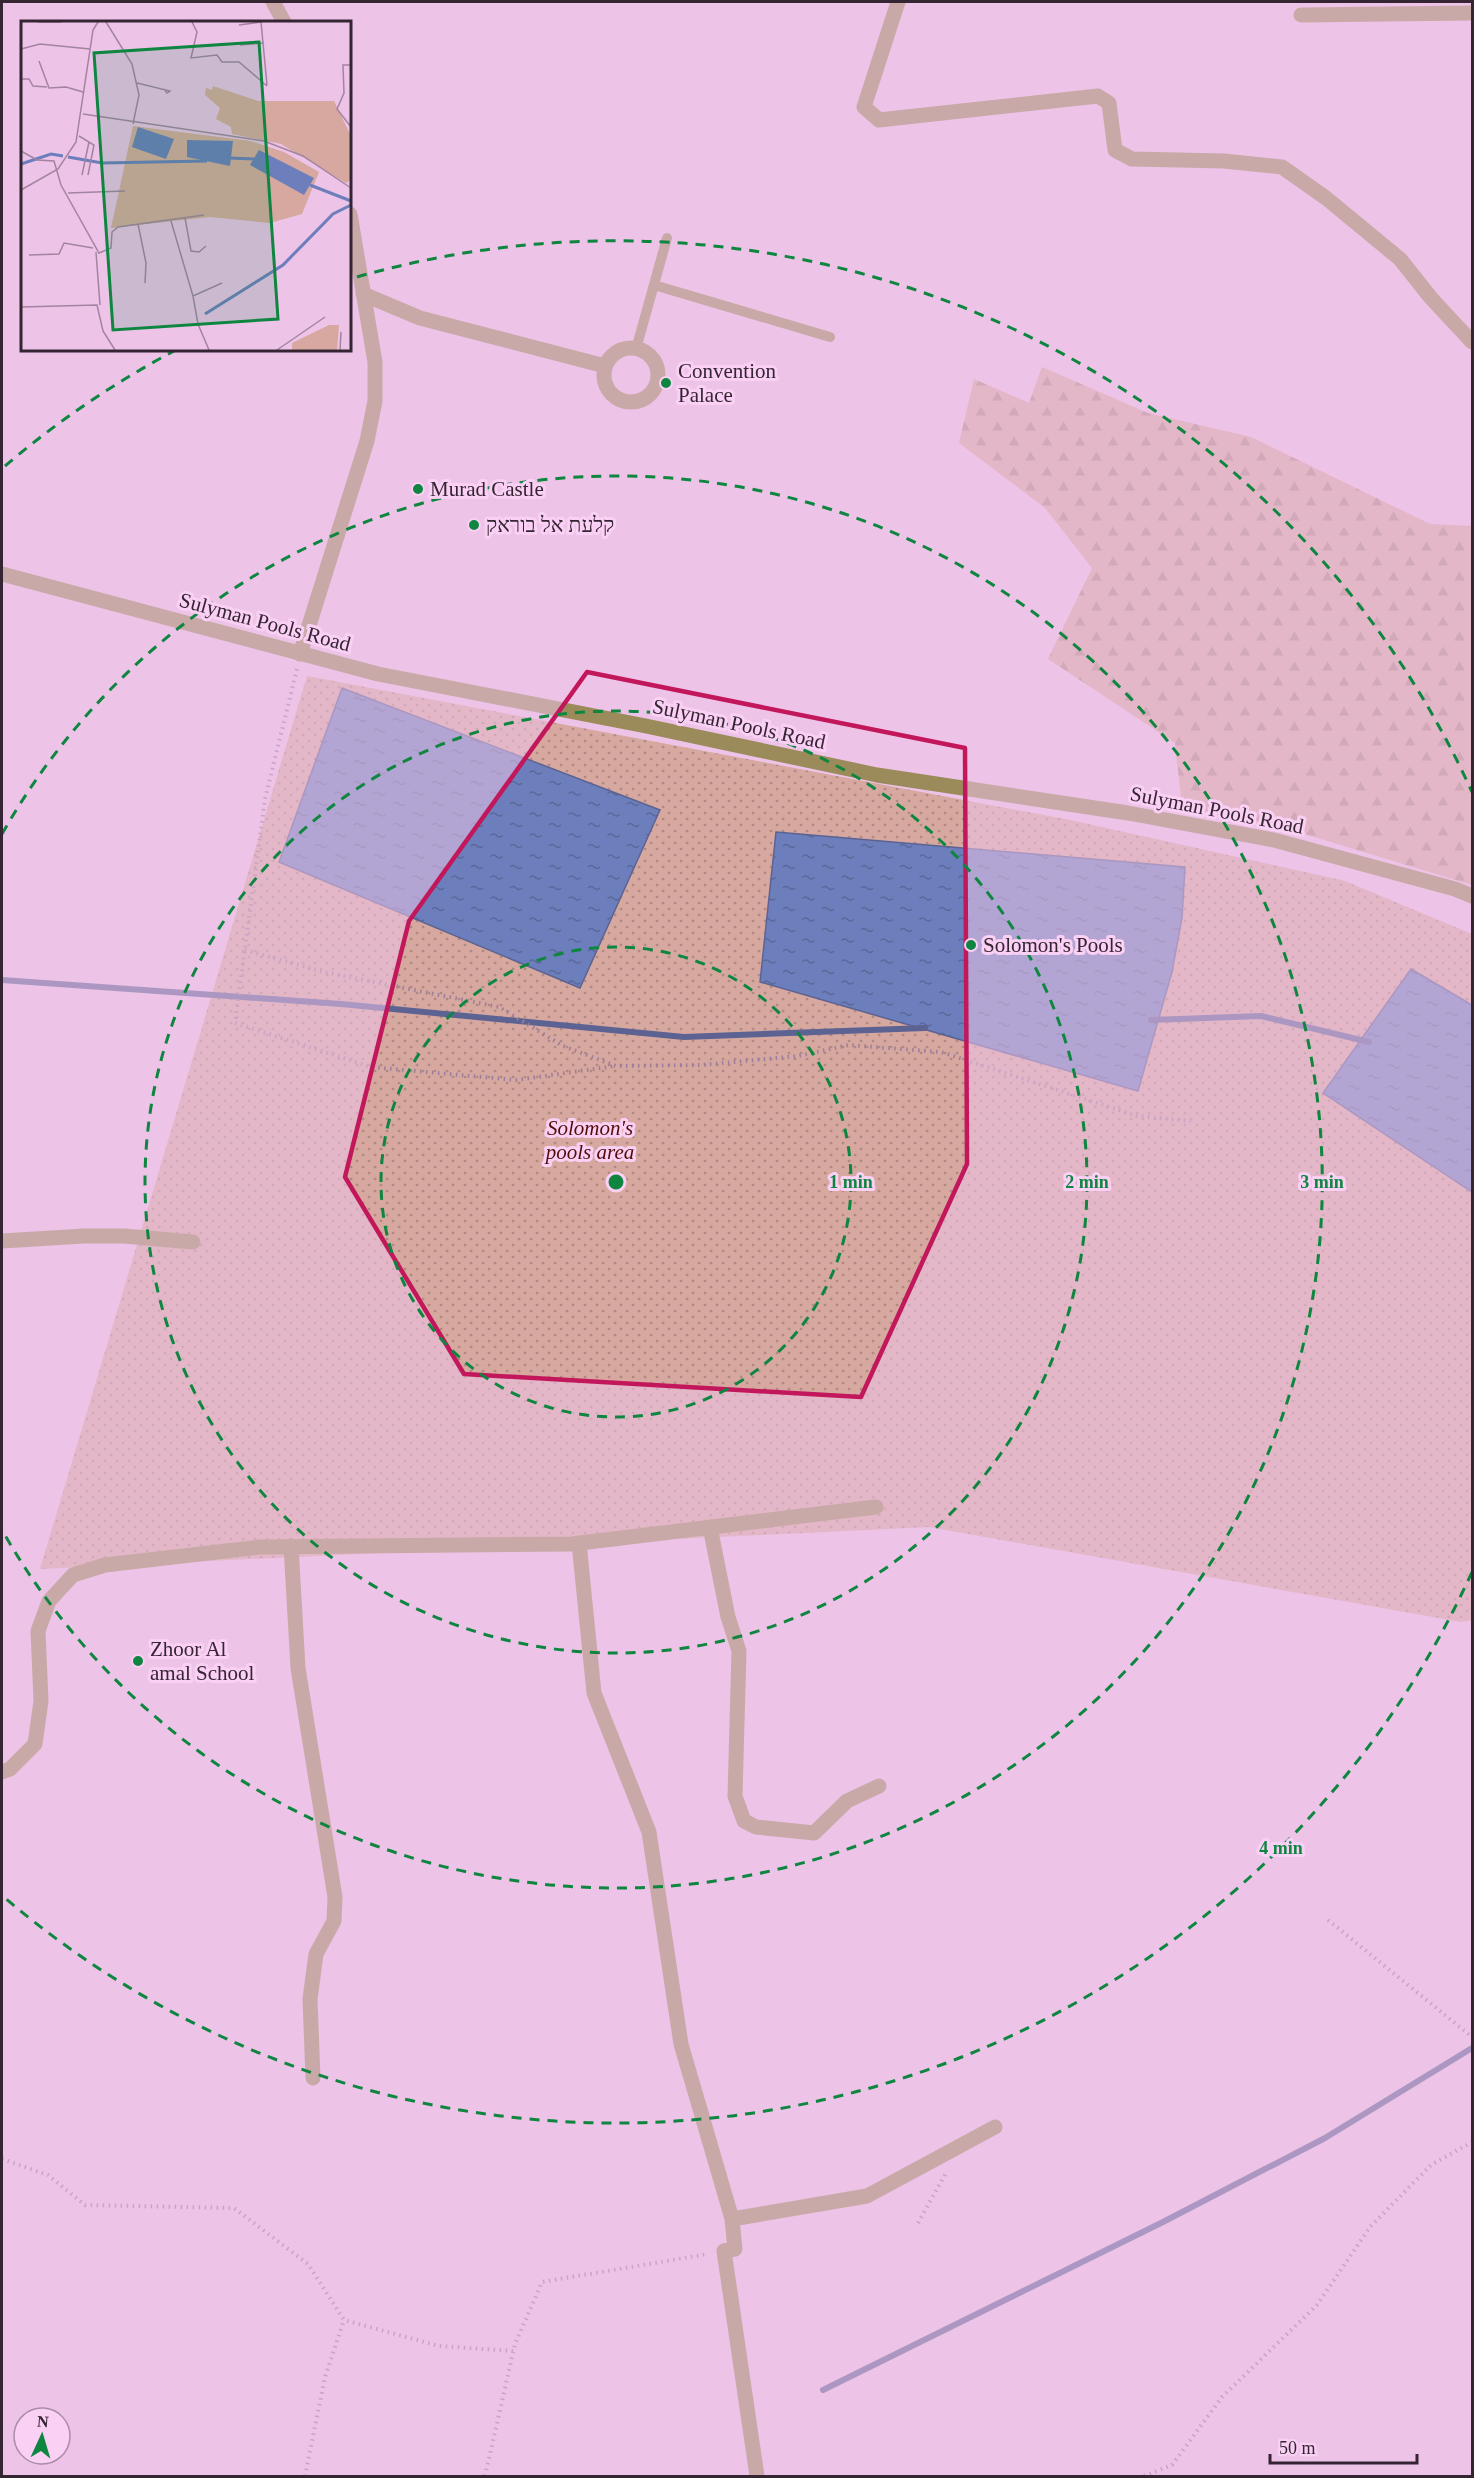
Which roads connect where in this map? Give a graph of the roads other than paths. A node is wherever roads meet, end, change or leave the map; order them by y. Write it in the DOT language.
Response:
graph roads {
  1 [pos="273,2"];
  2 [pos="898,2"];
  3 [pos="1473,13"];
  4 [pos="1301,15"];
  5 [pos="283,21"];
  6 [pos="351,220"];
  7 [pos="667,238"];
  8 [pos="654,285"];
  9 [pos="363,294"];
  10 [pos="830,337"];
  11 [pos="1473,342"];
  12 [pos="636,349"];
  13 [pos="605,366"];
  14 [pos="2,574"];
  15 [pos="300,654"];
  16 [pos="1473,896"];
  17 [pos="2,1241"];
  18 [pos="192,1242"];
  19 [pos="876,1507"];
  20 [pos="710,1527"];
  21 [pos="579,1544"];
  22 [pos="291,1546"];
  23 [pos="2,1772"];
  24 [pos="879,1786"];
  25 [pos="313,2078"];
  26 [pos="996,2127"];
  27 [pos="732,2219"];
  28 [pos="757,2476"];
  1 -- 5 [label="street"];
  2 -- 11 [label="street"];
  3 -- 4 [label="street"];
  6 -- 9 [label="street"];
  7 -- 8 [label="lane"];
  8 -- 10 [label="lane"];
  8 -- 12 [label="lane"];
  9 -- 13 [label="street"];
  9 -- 15 [label="street"];
  12 -- 13 [label="street"];
  12 -- 13 [label="street"];
  14 -- 15 [label="street, Sulyman Pools Road"];
  15 -- 16 [label="street, Sulyman Pools Road"];
  17 -- 18 [label="street"];
  19 -- 20 [label="street"];
  20 -- 21 [label="street"];
  20 -- 24 [label="street"];
  21 -- 22 [label="street"];
  21 -- 27 [label="street"];
  22 -- 23 [label="street"];
  22 -- 25 [label="street"];
  26 -- 27 [label="street"];
  27 -- 28 [label="street"];
}
